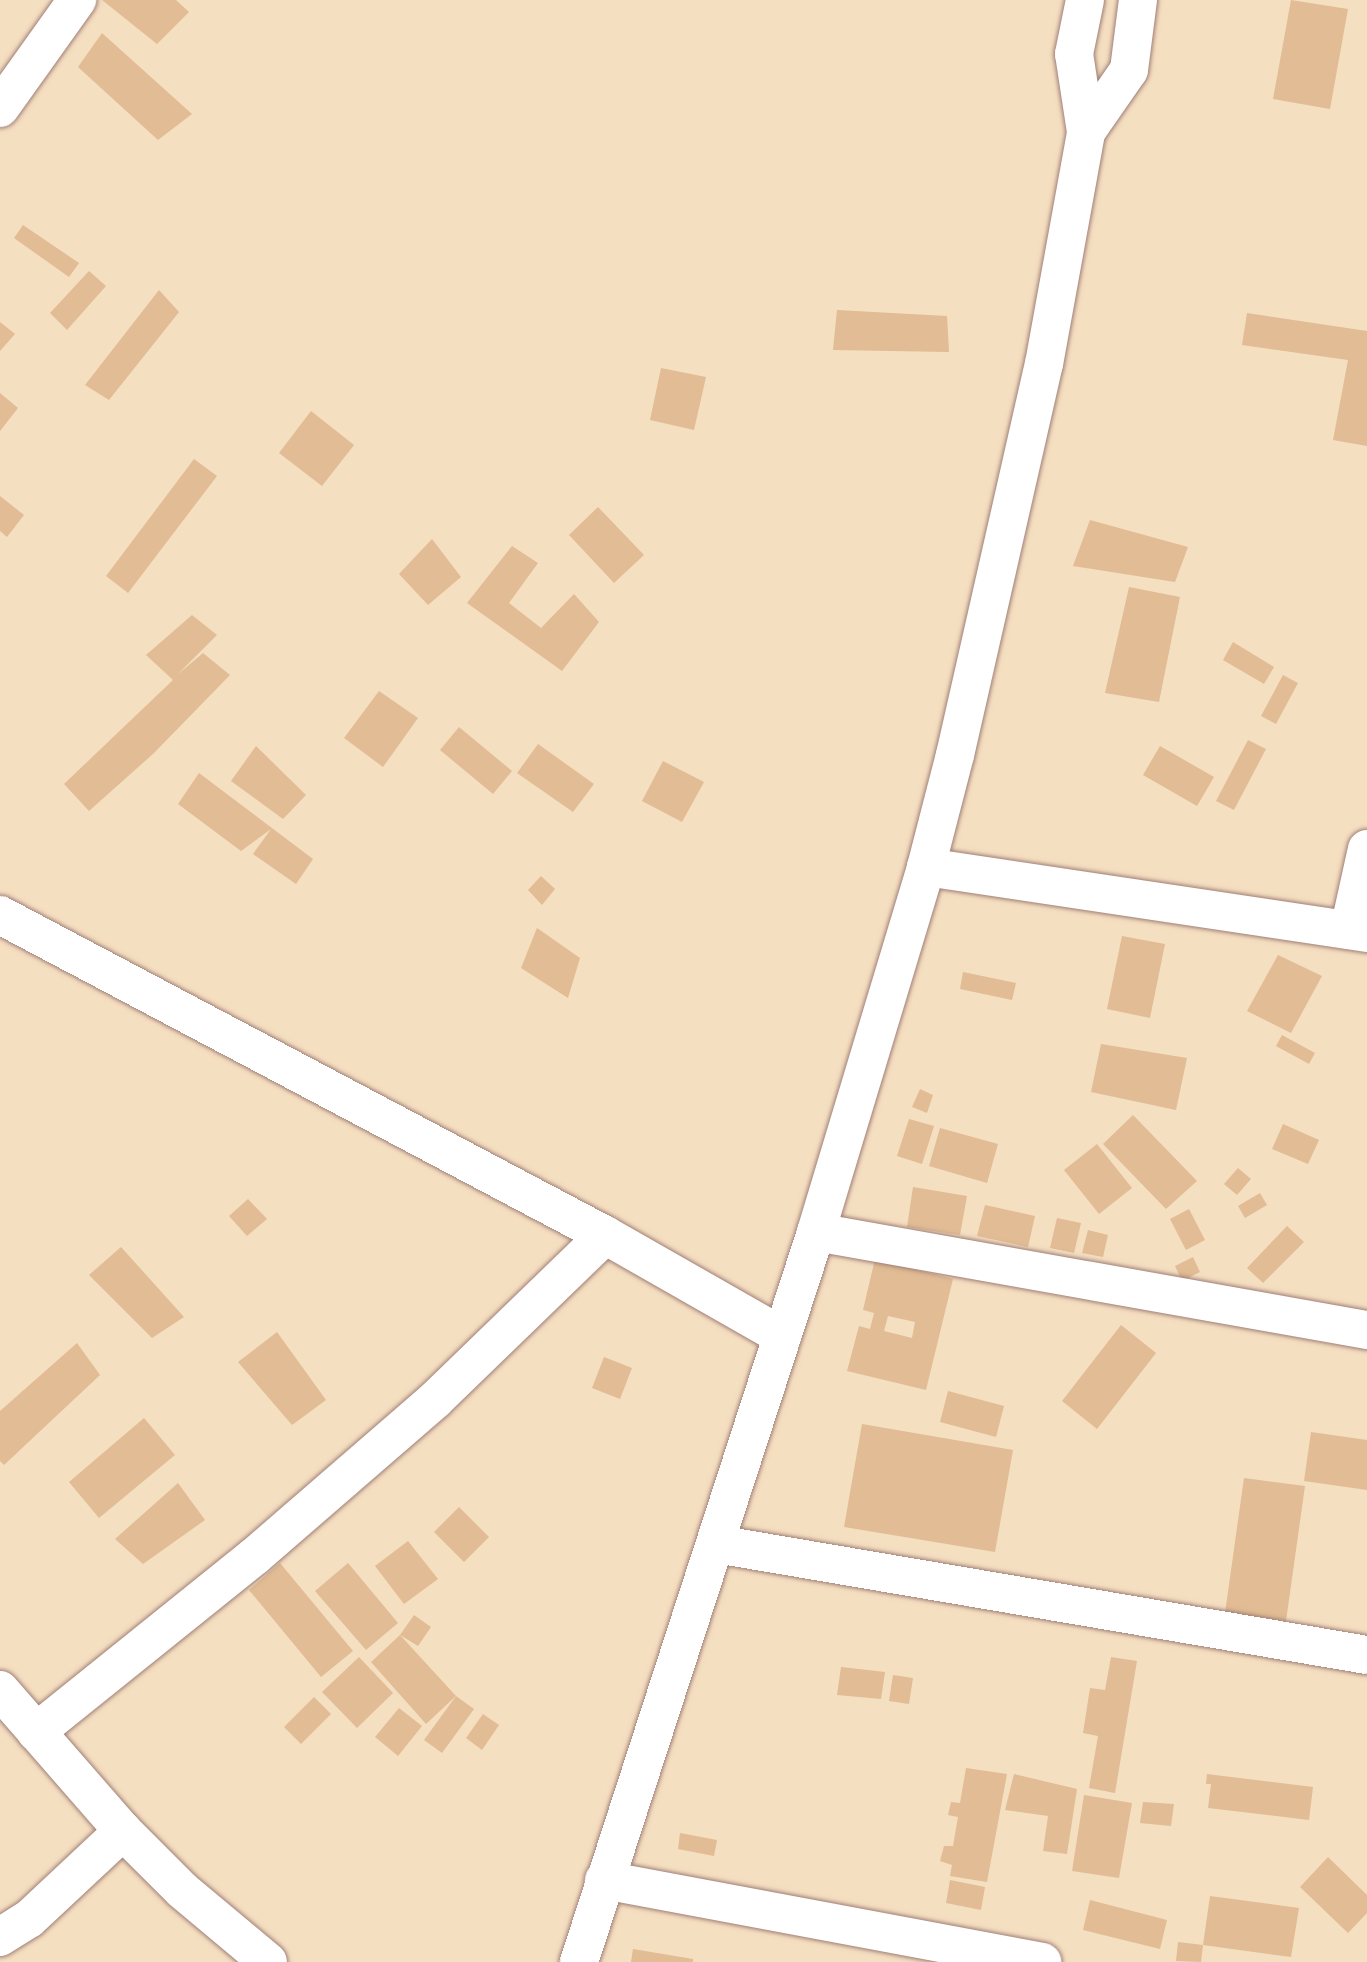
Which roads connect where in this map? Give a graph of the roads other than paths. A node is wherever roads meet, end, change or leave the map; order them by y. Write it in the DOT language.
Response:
graph roads {
  1 [pos="77,0"];
  2 [pos="1085,0"];
  3 [pos="1138,0"];
  4 [pos="0,108"];
  5 [pos="1086,132"];
  6 [pos="1367,849"];
  7 [pos="926,867"];
  8 [pos="0,915"];
  9 [pos="1358,932"];
  10 [pos="816,1232"];
  11 [pos="605,1235"];
  12 [pos="1367,1329"];
  13 [pos="782,1336"];
  14 [pos="716,1544"];
  15 [pos="1367,1655"];
  16 [pos="0,1690"];
  17 [pos="36,1732"];
  18 [pos="123,1831"];
  19 [pos="604,1880"];
  20 [pos="0,1937"];
  21 [pos="268,1962"];
  22 [pos="579,1962"];
  23 [pos="1042,1962"];
  1 -- 4 [label="street"];
  2 -- 5 [label="street"];
  3 -- 5 [label="street"];
  5 -- 7 [label="street"];
  6 -- 9 [label="street"];
  7 -- 9 [label="street"];
  7 -- 10 [label="street"];
  8 -- 11 [label="street"];
  10 -- 12 [label="street"];
  10 -- 13 [label="street"];
  11 -- 13 [label="street"];
  11 -- 17 [label="street"];
  13 -- 14 [label="street"];
  14 -- 15 [label="street"];
  14 -- 19 [label="street"];
  16 -- 17 [label="street"];
  17 -- 18 [label="street"];
  18 -- 20 [label="street"];
  18 -- 21 [label="street"];
  19 -- 22 [label="street"];
  19 -- 23 [label="street"];
}
